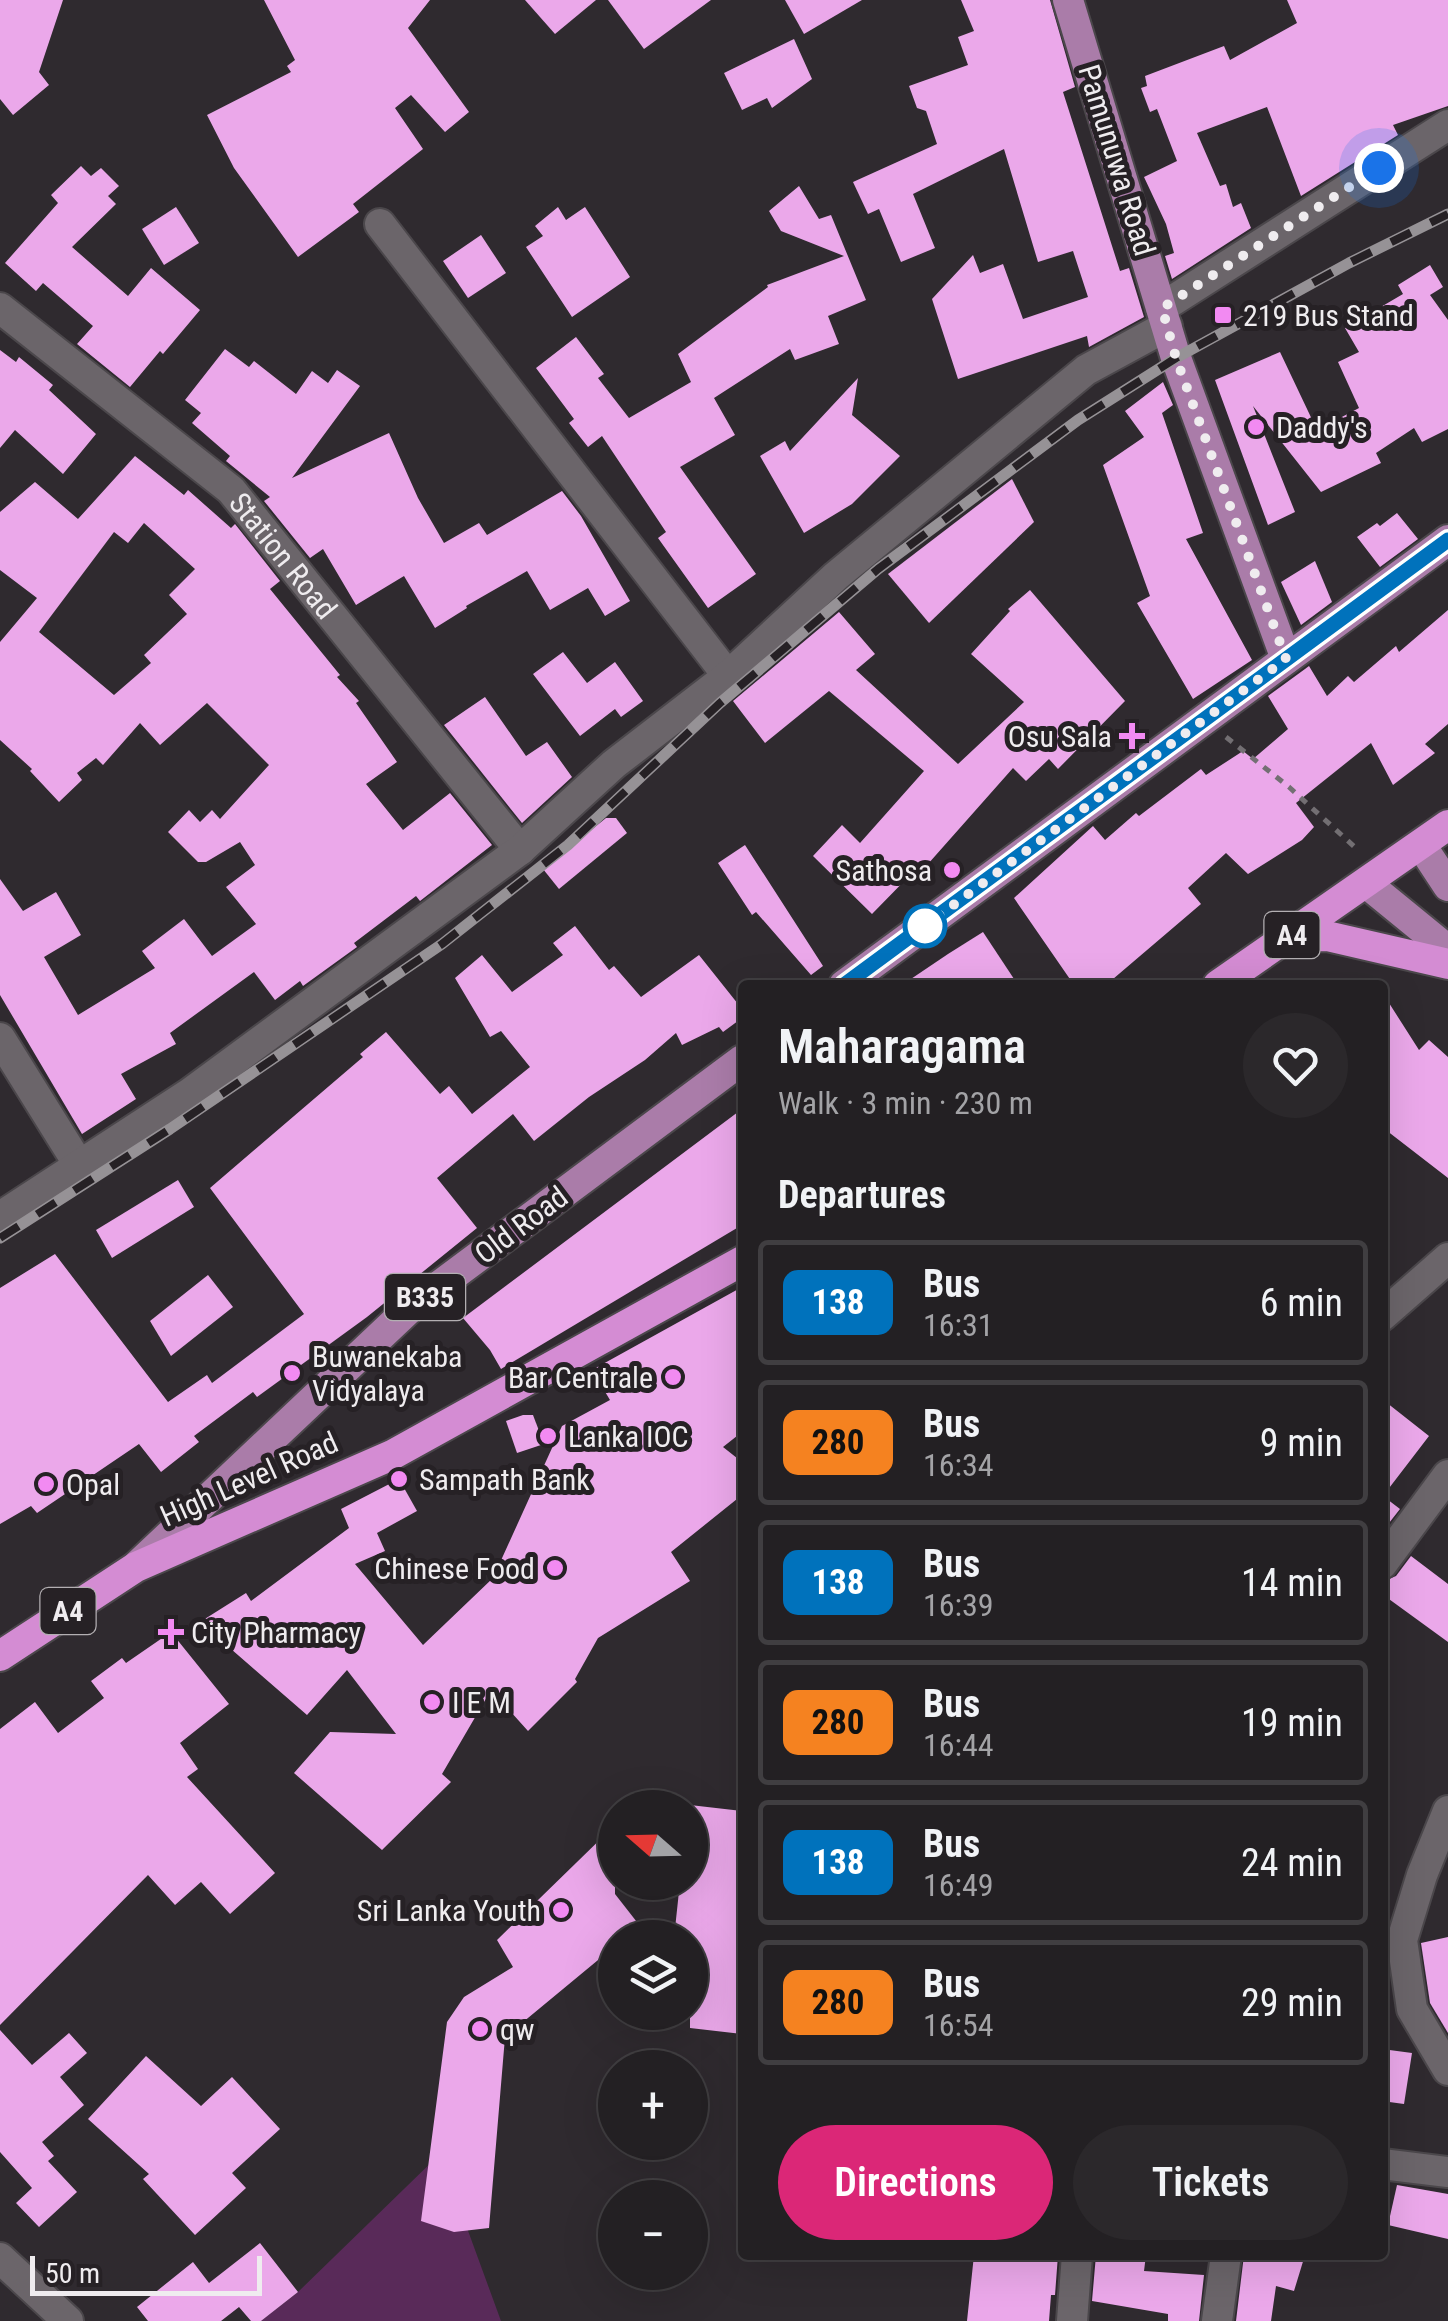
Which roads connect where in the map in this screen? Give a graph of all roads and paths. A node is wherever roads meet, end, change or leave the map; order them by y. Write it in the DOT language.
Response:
graph roads {
  1 [pos="1068,0"];
  2 [pos="1448,125"];
  3 [pos="380,224"];
  4 [pos="0,308"];
  5 [pos="1164,317"];
  6 [pos="1448,540"];
  7 [pos="1286,659"];
  8 [pos="728,676"];
  9 [pos="1205,722"];
  10 [pos="1448,824"];
  11 [pos="1421,845"];
  12 [pos="520,850"];
  13 [pos="1375,877"];
  14 [pos="1448,886"];
  15 [pos="1288,938"];
  16 [pos="1448,950"];
  17 [pos="1448,964"];
  18 [pos="851,980"];
  19 [pos="1225,980"];
  20 [pos="0,1038"];
  21 [pos="738,1063"];
  22 [pos="79,1165"];
  23 [pos="0,1218"];
  24 [pos="1448,1258"];
  25 [pos="738,1263"];
  26 [pos="1388,1311"];
  27 [pos="1448,1475"];
  28 [pos="1388,1556"];
  29 [pos="136,1567"];
  30 [pos="0,1656"];
  31 [pos="1448,1811"];
  32 [pos="1448,2070"];
  33 [pos="1388,2165"];
  34 [pos="1448,2172"];
  35 [pos="0,2258"];
  36 [pos="1077,2260"];
  37 [pos="1225,2260"];
  38 [pos="68,2321"];
  39 [pos="1072,2321"];
  40 [pos="1218,2321"];
  1 -- 5 [label="main road, Pamunuwa Road"];
  2 -- 5 [label="street"];
  3 -- 8 [label="street"];
  4 -- 12 [label="street, Station Road"];
  5 -- 7 [label="main road, Pamunuwa Road"];
  5 -- 8 [label="street"];
  6 -- 7 [label="main road"];
  7 -- 9 [label="main road"];
  8 -- 12 [label="street"];
  9 -- 13 [label="path"];
  9 -- 18 [label="main road"];
  10 -- 11 [label="highway, A4"];
  11 -- 13 [label="highway, A4"];
  11 -- 14 [label="main road"];
  12 -- 22 [label="street"];
  13 -- 15 [label="highway, A4"];
  13 -- 16 [label="main road"];
  15 -- 17 [label="highway"];
  15 -- 19 [label="highway, A4"];
  20 -- 22 [label="street"];
  21 -- 29 [label="main road, Old Road / B335"];
  22 -- 23 [label="street"];
  24 -- 26 [label="street"];
  25 -- 29 [label="highway, High Level Road / A4"];
  27 -- 28 [label="street"];
  29 -- 30 [label="highway, High Level Road / A4"];
  31 -- 32 [label="street"];
  33 -- 34 [label="street"];
  35 -- 38 [label="street"];
  36 -- 39 [label="street"];
  37 -- 40 [label="street"];
}
